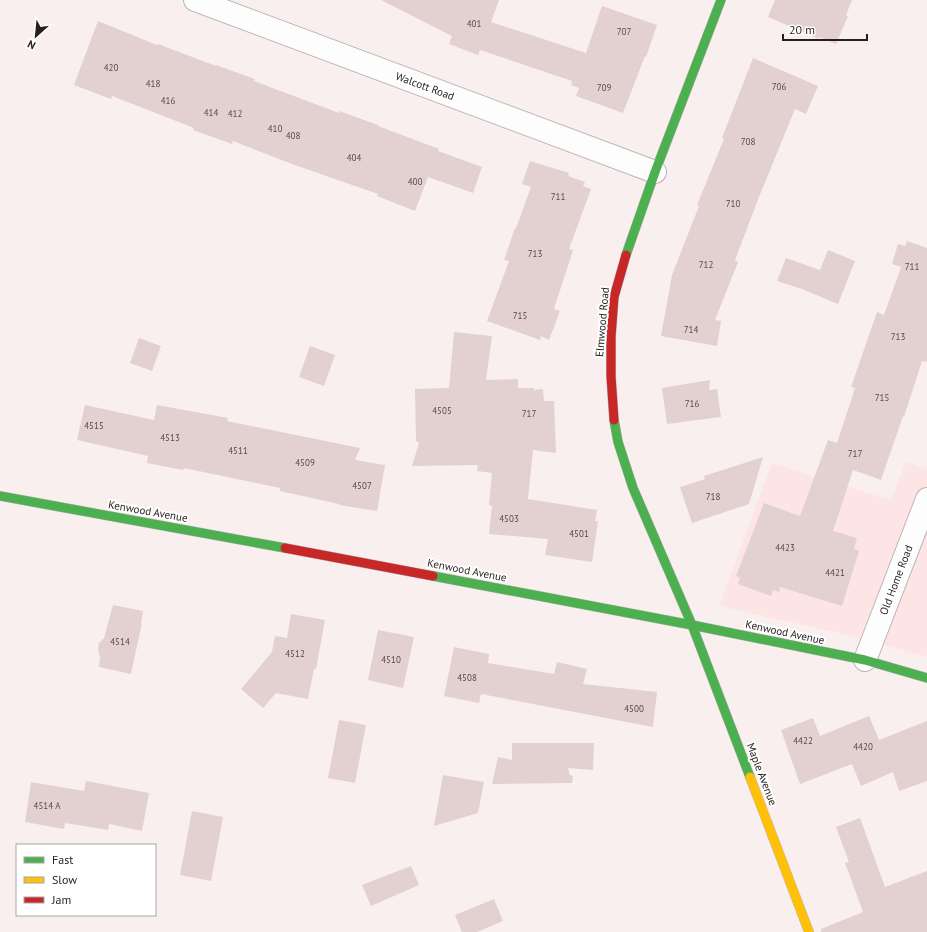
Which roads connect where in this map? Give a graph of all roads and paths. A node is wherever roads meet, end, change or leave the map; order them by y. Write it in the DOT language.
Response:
graph roads {
  1 [pos="195,0"];
  2 [pos="721,0"];
  3 [pos="655,172"];
  4 [pos="0,496"];
  5 [pos="927,500"];
  6 [pos="692,625"];
  7 [pos="865,660"];
  8 [pos="927,678"];
  9 [pos="809,932"];
  1 -- 3 [label="street, Walcott Road"];
  2 -- 3 [label="street, Elmwood Road"];
  3 -- 6 [label="street, Elmwood Road"];
  4 -- 6 [label="street, Kenwood Avenue"];
  5 -- 7 [label="street, Old Home Road"];
  6 -- 7 [label="street, Kenwood Avenue"];
  6 -- 9 [label="street, Maple Avenue"];
  7 -- 8 [label="street, Kenwood Avenue"];
}
